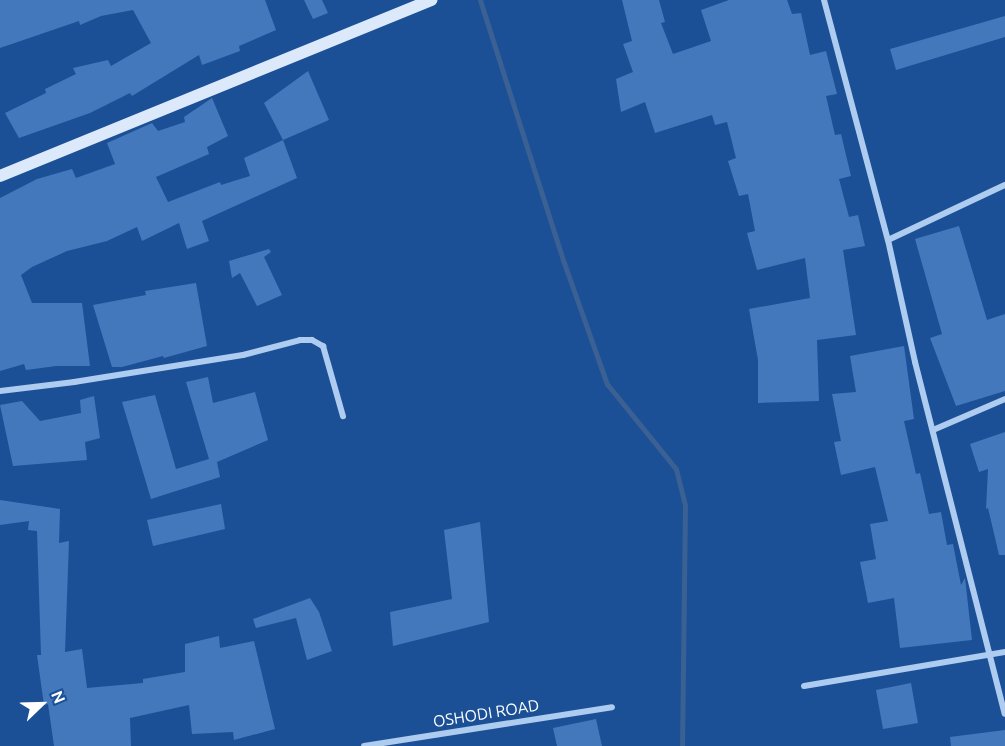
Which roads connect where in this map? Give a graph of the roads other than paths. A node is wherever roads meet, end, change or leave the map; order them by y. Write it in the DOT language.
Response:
graph roads {
  1 [pos="431,0"];
  2 [pos="824,0"];
  3 [pos="0,176"];
  4 [pos="1005,185"];
  5 [pos="888,240"];
  6 [pos="0,391"];
  7 [pos="1005,399"];
  8 [pos="343,416"];
  9 [pos="933,430"];
  10 [pos="1005,652"];
  11 [pos="988,654"];
  12 [pos="804,686"];
  13 [pos="612,707"];
  14 [pos="1005,714"];
  15 [pos="364,746"];
  1 -- 3 [label="street"];
  2 -- 5 [label="street"];
  4 -- 5 [label="street"];
  5 -- 9 [label="street"];
  6 -- 8 [label="street"];
  7 -- 9 [label="street"];
  9 -- 11 [label="street"];
  10 -- 11 [label="street"];
  11 -- 12 [label="street"];
  11 -- 14 [label="street"];
  13 -- 15 [label="street, OSHODI ROAD"];
}
